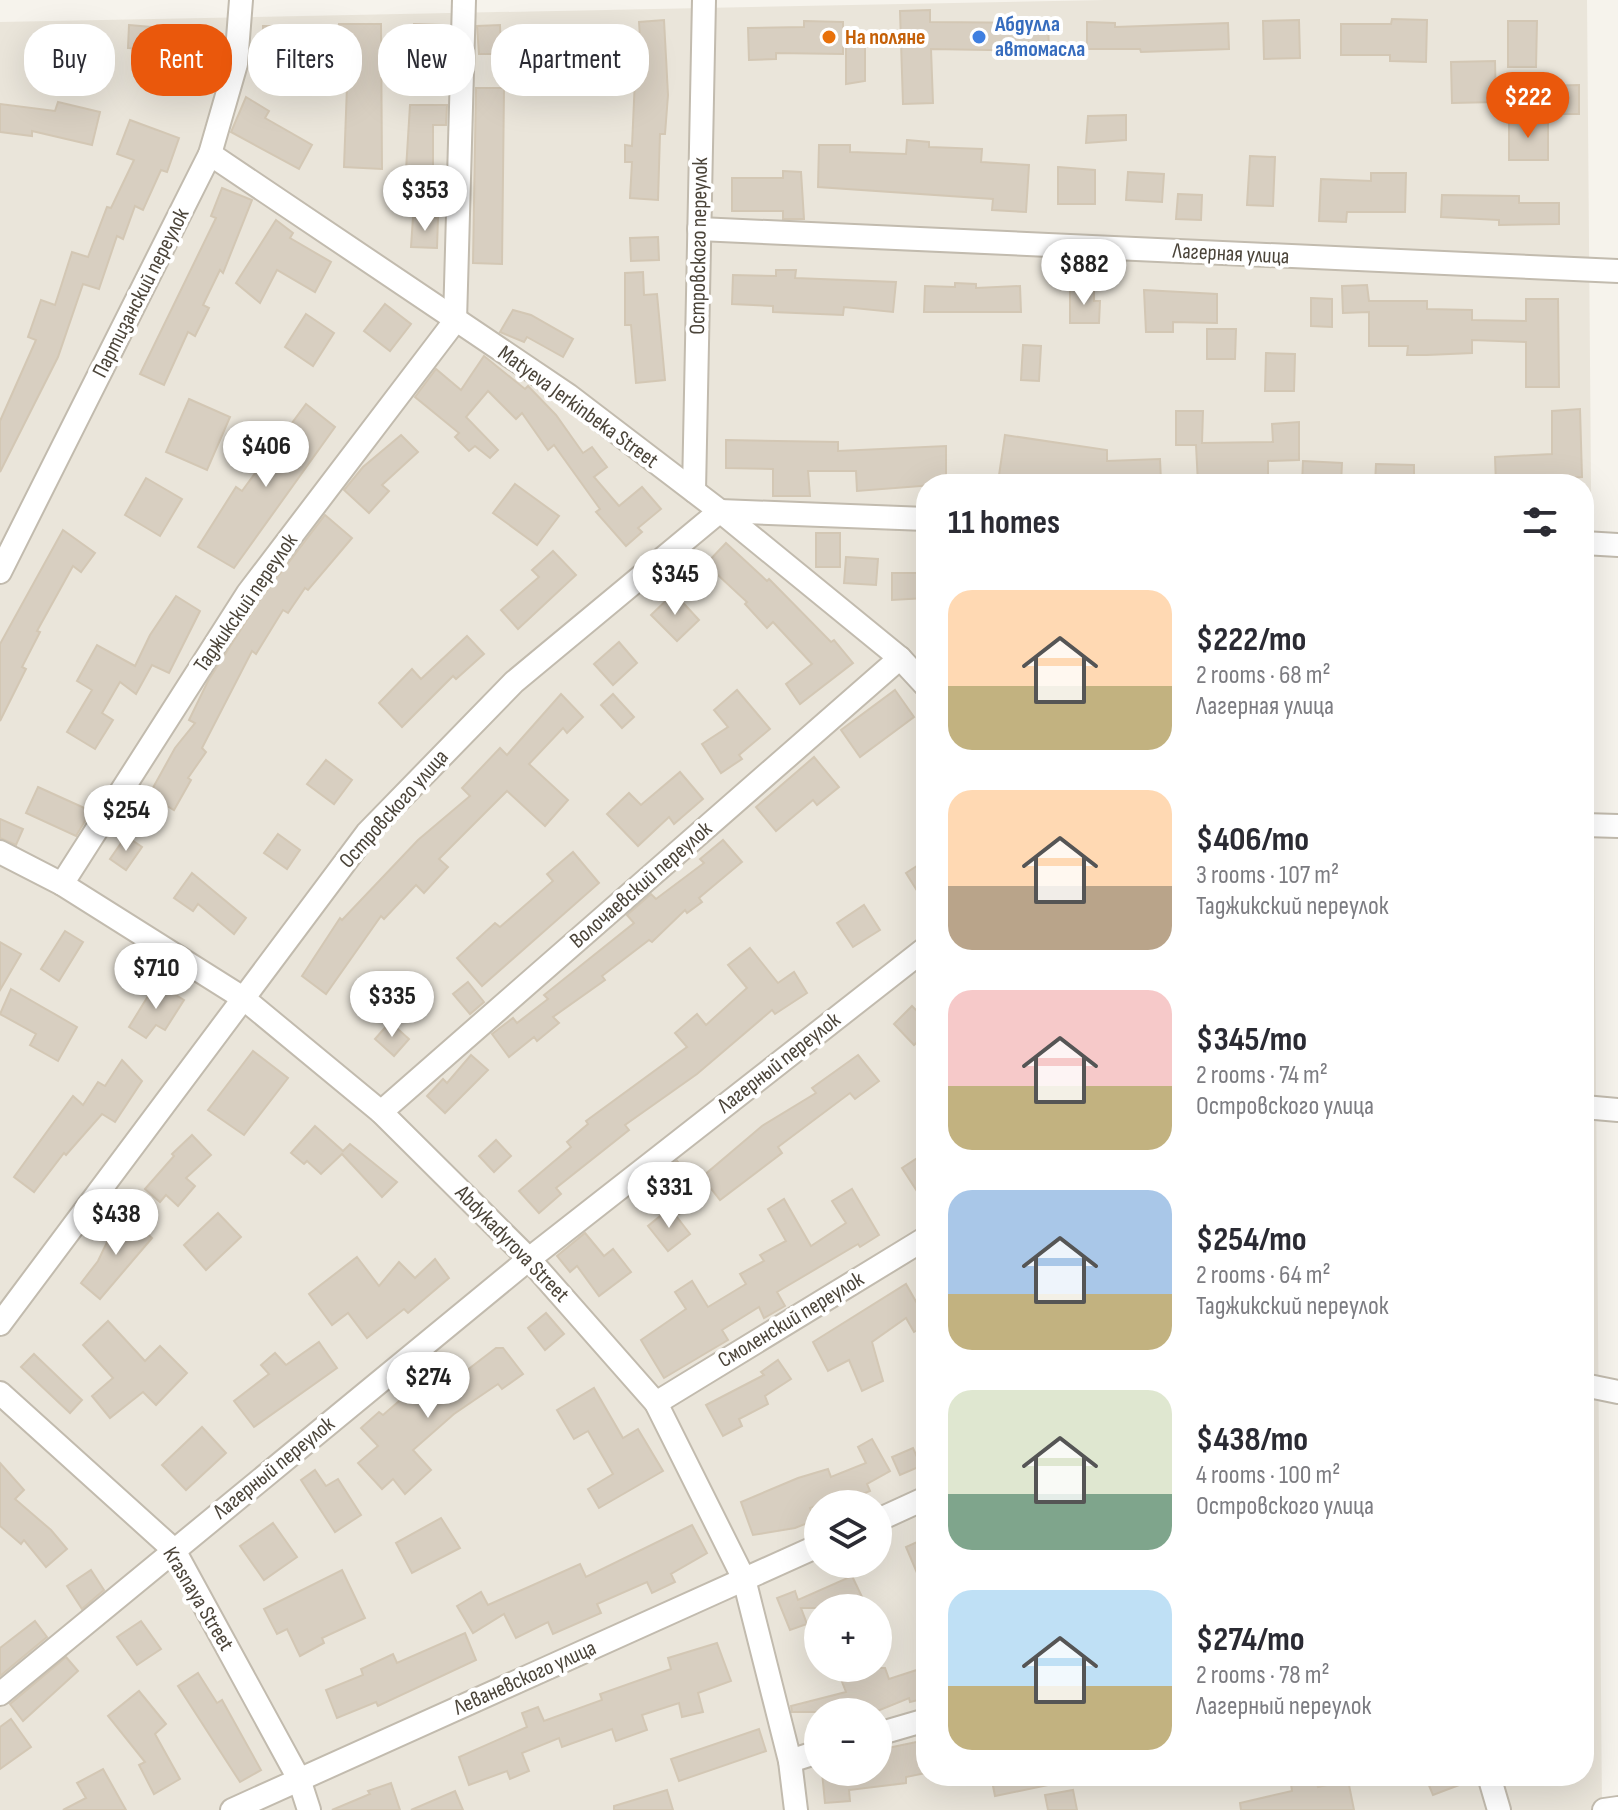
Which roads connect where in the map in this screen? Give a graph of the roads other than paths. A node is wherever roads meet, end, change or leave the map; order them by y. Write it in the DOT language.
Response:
graph roads {
  1 [pos="241,0"];
  2 [pos="464,0"];
  3 [pos="704,0"];
  4 [pos="210,154"];
  5 [pos="699,229"];
  6 [pos="1618,271"];
  7 [pos="455,321"];
  8 [pos="694,491"];
  9 [pos="720,511"];
  10 [pos="916,519"];
  11 [pos="1594,544"];
  12 [pos="1618,545"];
  13 [pos="0,572"];
  14 [pos="900,658"];
  15 [pos="916,675"];
  16 [pos="1594,825"];
  17 [pos="1618,826"];
  18 [pos="0,852"];
  19 [pos="62,884"];
  20 [pos="916,956"];
  21 [pos="243,998"];
  22 [pos="1594,1108"];
  23 [pos="1618,1110"];
  24 [pos="381,1112"];
  25 [pos="916,1244"];
  26 [pos="529,1259"];
  27 [pos="0,1324"];
  28 [pos="1594,1387"];
  29 [pos="1618,1392"];
  30 [pos="0,1393"];
  31 [pos="656,1403"];
  32 [pos="916,1503"];
  33 [pos="892,1514"];
  34 [pos="174,1550"];
  35 [pos="804,1552"];
  36 [pos="744,1579"];
  37 [pos="0,1694"];
  38 [pos="916,1723"];
  39 [pos="892,1730"];
  40 [pos="804,1756"];
  41 [pos="790,1761"];
  42 [pos="299,1779"];
  43 [pos="1492,1786"];
  44 [pos="1618,1808"];
  45 [pos="232,1810"];
  46 [pos="309,1810"];
  47 [pos="796,1810"];
  48 [pos="1499,1810"];
  49 [pos="1604,1810"];
  1 -- 4 [label="street, Партизанский переулок"];
  2 -- 7 [label="street"];
  3 -- 5 [label="street, Островского переулок"];
  4 -- 7 [label="street, Matyeva Jerkinbeka Street"];
  4 -- 13 [label="street, Партизанский переулок"];
  5 -- 6 [label="street, Лагерная улица"];
  5 -- 8 [label="street, Островского переулок"];
  7 -- 8 [label="street, Matyeva Jerkinbeka Street"];
  7 -- 19 [label="street, Таджикский переулок"];
  8 -- 9 [label="street, Matyeva Jerkinbeka Street"];
  9 -- 10 [label="street"];
  9 -- 14 [label="street, Matyeva Jerkinbeka Street"];
  9 -- 21 [label="street, Островского улица"];
  11 -- 12 [label="street"];
  14 -- 15 [label="street, Matyeva Jerkinbeka Street"];
  14 -- 24 [label="street, Волочаевский переулок"];
  16 -- 17 [label="street"];
  18 -- 19 [label="street, Abdykadyrova Street"];
  19 -- 21 [label="street, Abdykadyrova Street"];
  20 -- 26 [label="street, Лагерный переулок"];
  21 -- 24 [label="street, Abdykadyrova Street"];
  21 -- 27 [label="street, Островского улица"];
  22 -- 23 [label="street"];
  24 -- 26 [label="street, Abdykadyrova Street"];
  25 -- 31 [label="street, Смоленский переулок"];
  26 -- 31 [label="street, Abdykadyrova Street"];
  26 -- 34 [label="street, Лагерный переулок"];
  28 -- 29 [label="street"];
  30 -- 34 [label="street, Krasnaya Street"];
  31 -- 36 [label="street, Abdykadyrova Street"];
  32 -- 33 [label="street"];
  34 -- 37 [label="street, Лагерный переулок"];
  34 -- 42 [label="street, Krasnaya Street"];
  35 -- 36 [label="street, Леваневского улица"];
  36 -- 41 [label="street, Abdykadyrova Street"];
  36 -- 42 [label="street, Леваневского улица"];
  38 -- 39 [label="street"];
  40 -- 41 [label="street"];
  41 -- 47 [label="street, Abdykadyrova Street"];
  42 -- 45 [label="street, Леваневского улица"];
  42 -- 46 [label="street, Krasnaya Street"];
  43 -- 48 [label="street"];
  44 -- 49 [label="street"];
}
